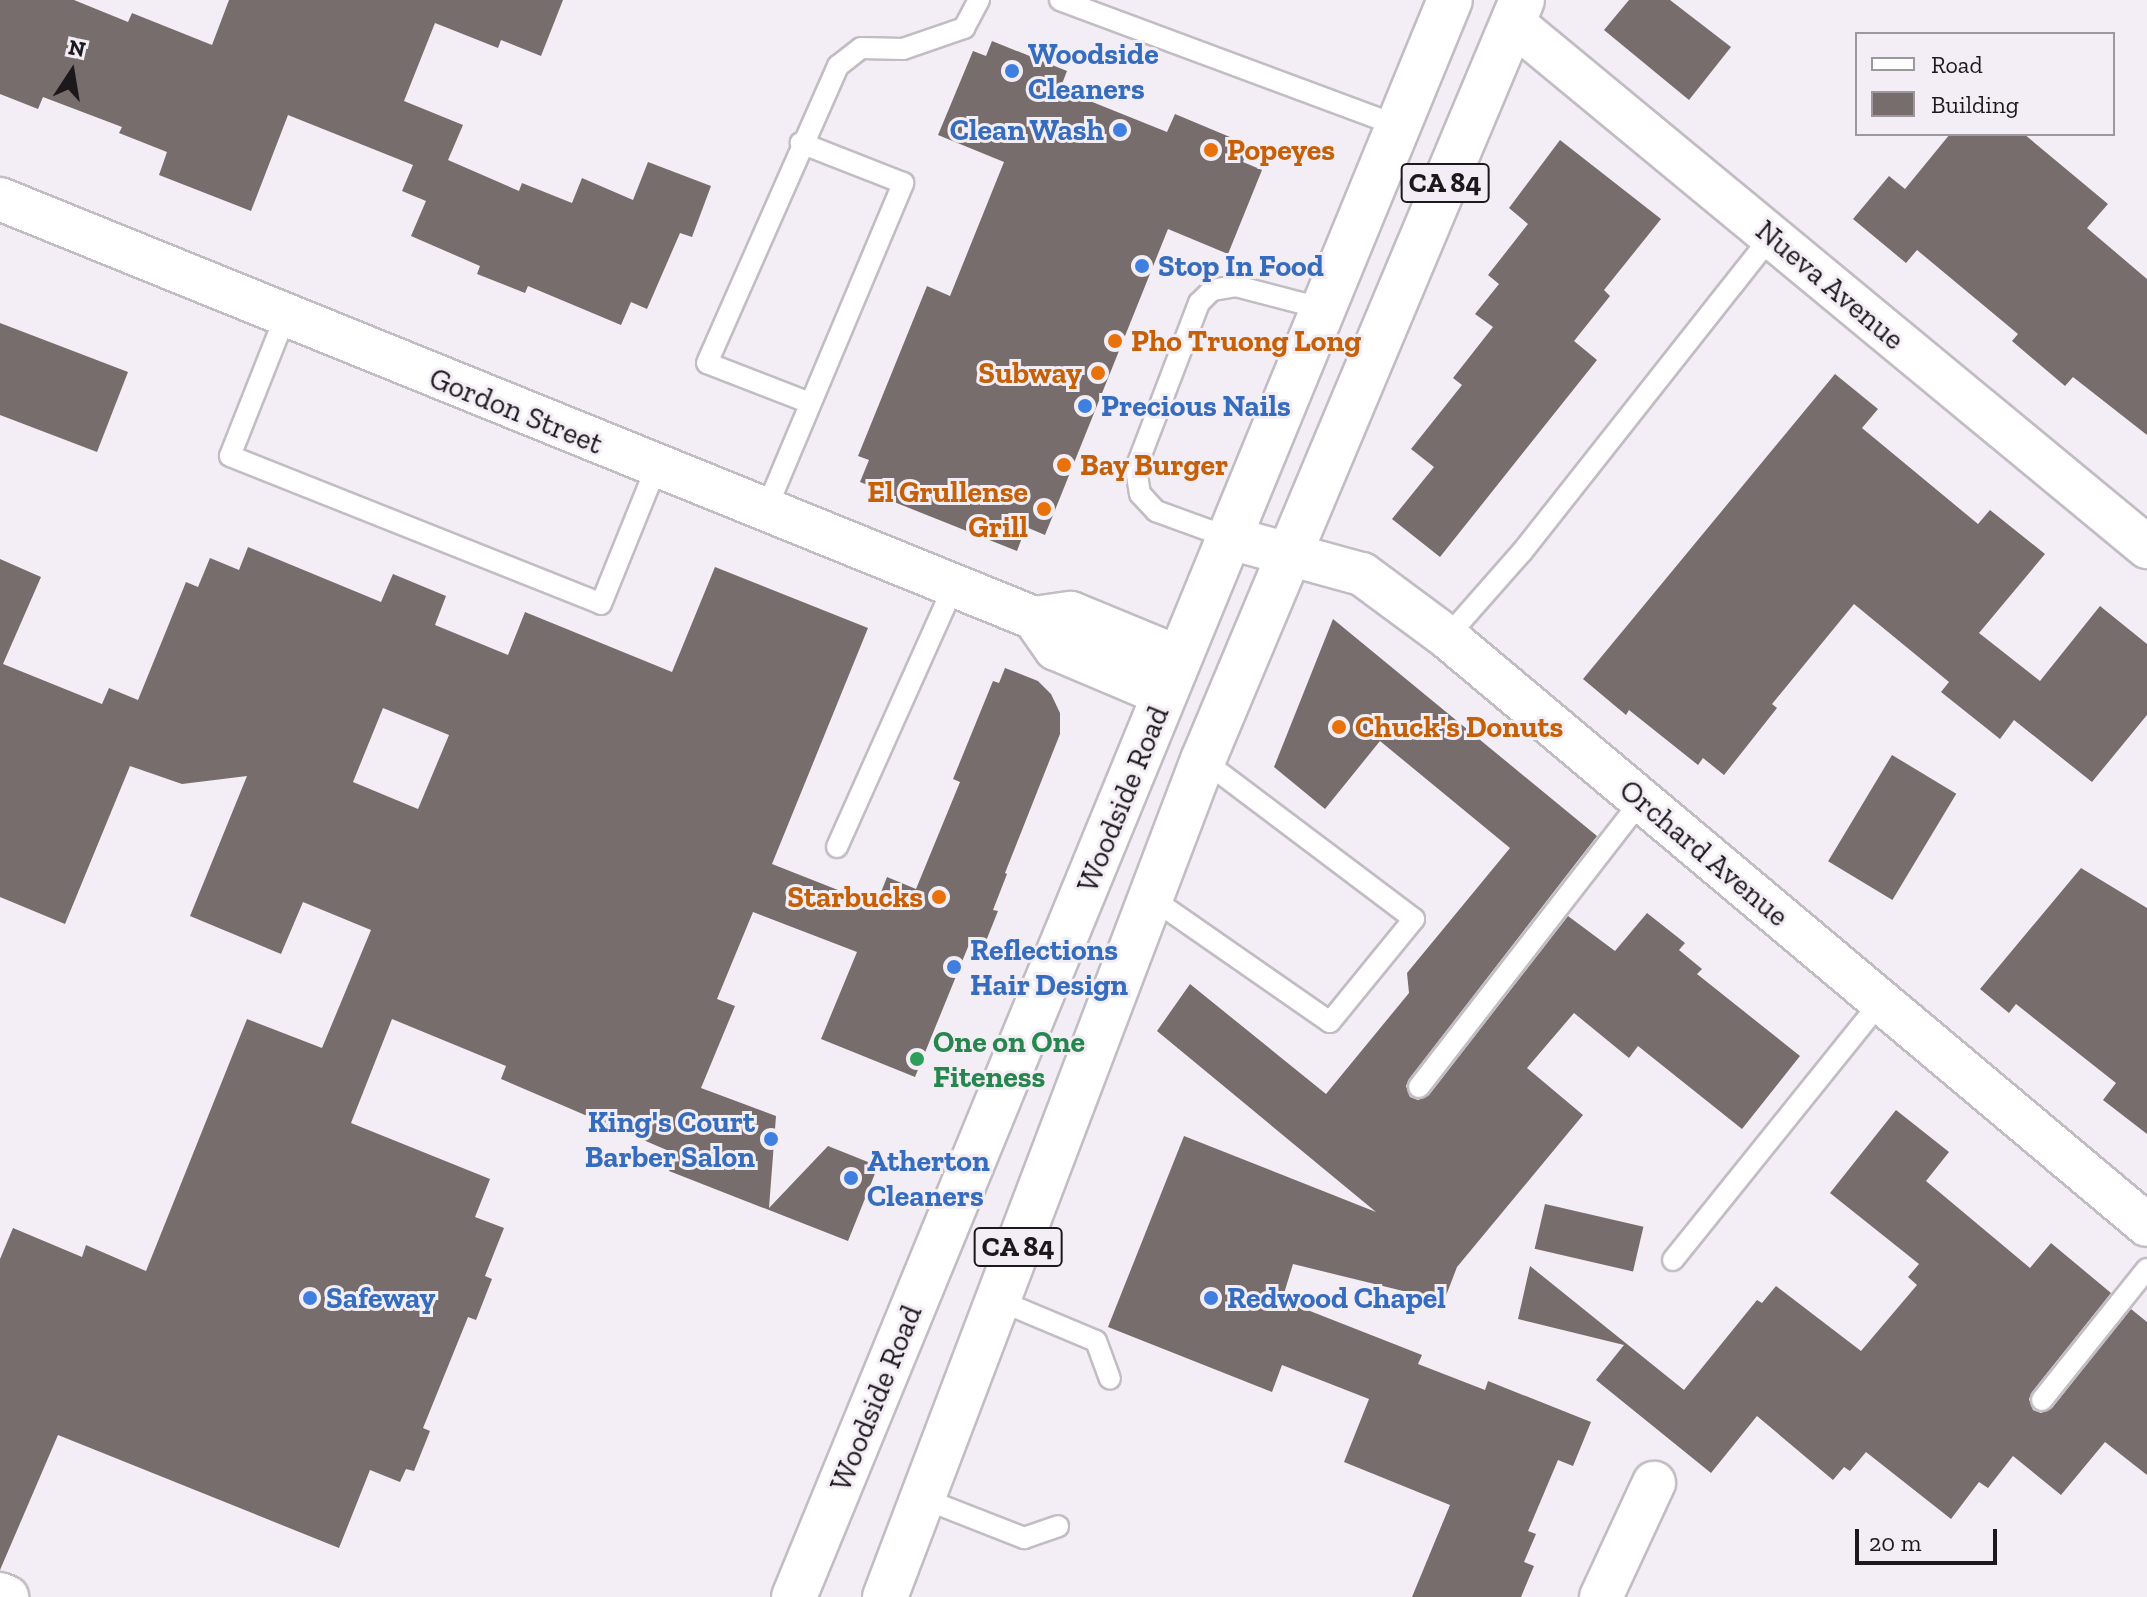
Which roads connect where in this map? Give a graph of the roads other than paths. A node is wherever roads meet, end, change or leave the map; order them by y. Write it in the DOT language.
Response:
graph roads {
  1 [pos="979,0"];
  2 [pos="1060,0"];
  3 [pos="1450,0"];
  4 [pos="1518,11"];
  5 [pos="1398,126"];
  6 [pos="801,143"];
  7 [pos="0,199"];
  8 [pos="1771,237"];
  9 [pos="1324,309"];
  10 [pos="285,317"];
  11 [pos="810,403"];
  12 [pos="656,468"];
  13 [pos="765,512"];
  14 [pos="1230,538"];
  15 [pos="2147,547"];
  16 [pos="1288,552"];
  17 [pos="954,586"];
  18 [pos="1447,637"];
  19 [pos="1173,677"];
  20 [pos="1203,760"];
  21 [pos="1642,800"];
  22 [pos="837,847"];
  23 [pos="1150,897"];
  24 [pos="1881,1001"];
  25 [pos="1419,1087"];
  26 [pos="2147,1225"];
  27 [pos="1673,1260"];
  28 [pos="2147,1269"];
  29 [pos="998,1300"];
  30 [pos="1110,1379"];
  31 [pos="2042,1400"];
  32 [pos="1654,1483"];
  33 [pos="922,1498"];
  34 [pos="1058,1526"];
  35 [pos="0,1594"];
  36 [pos="7,1597"];
  37 [pos="794,1597"];
  38 [pos="885,1597"];
  39 [pos="1601,1597"];
  1 -- 6 [label="lane"];
  2 -- 5 [label="lane"];
  3 -- 5 [label="main road, Woodside Road / CA 84"];
  4 -- 8 [label="street, Nueva Avenue"];
  4 -- 16 [label="main road, Woodside Road / CA 84"];
  5 -- 9 [label="main road, Woodside Road / CA 84"];
  6 -- 11 [label="lane"];
  6 -- 11 [label="lane"];
  7 -- 10 [label="street, Gordon Street"];
  8 -- 15 [label="street, Nueva Avenue"];
  8 -- 18 [label="lane"];
  9 -- 14 [label="main road, Woodside Road / CA 84"];
  9 -- 14 [label="lane"];
  10 -- 12 [label="street, Gordon Street"];
  10 -- 12 [label="lane"];
  11 -- 13 [label="lane"];
  12 -- 13 [label="street, Gordon Street"];
  13 -- 17 [label="street, Gordon Street"];
  14 -- 16 [label="street, Orchard Avenue"];
  14 -- 19 [label="main road, Woodside Road / CA 84"];
  16 -- 18 [label="street, Orchard Avenue"];
  16 -- 20 [label="main road, Woodside Road / CA 84"];
  17 -- 19 [label="street, Gordon Street"];
  17 -- 22 [label="lane"];
  18 -- 21 [label="street, Orchard Avenue"];
  19 -- 37 [label="main road, Woodside Road / CA 84"];
  20 -- 23 [label="main road, Woodside Road / CA 84"];
  20 -- 23 [label="lane"];
  21 -- 24 [label="street, Orchard Avenue"];
  21 -- 25 [label="lane"];
  23 -- 29 [label="main road, Woodside Road / CA 84"];
  24 -- 26 [label="street, Orchard Avenue"];
  24 -- 27 [label="lane"];
  28 -- 31 [label="lane"];
  29 -- 30 [label="lane"];
  29 -- 33 [label="main road, Woodside Road / CA 84"];
  32 -- 39 [label="street"];
  33 -- 34 [label="lane"];
  33 -- 38 [label="main road, Woodside Road / CA 84"];
  35 -- 36 [label="street"];
}
